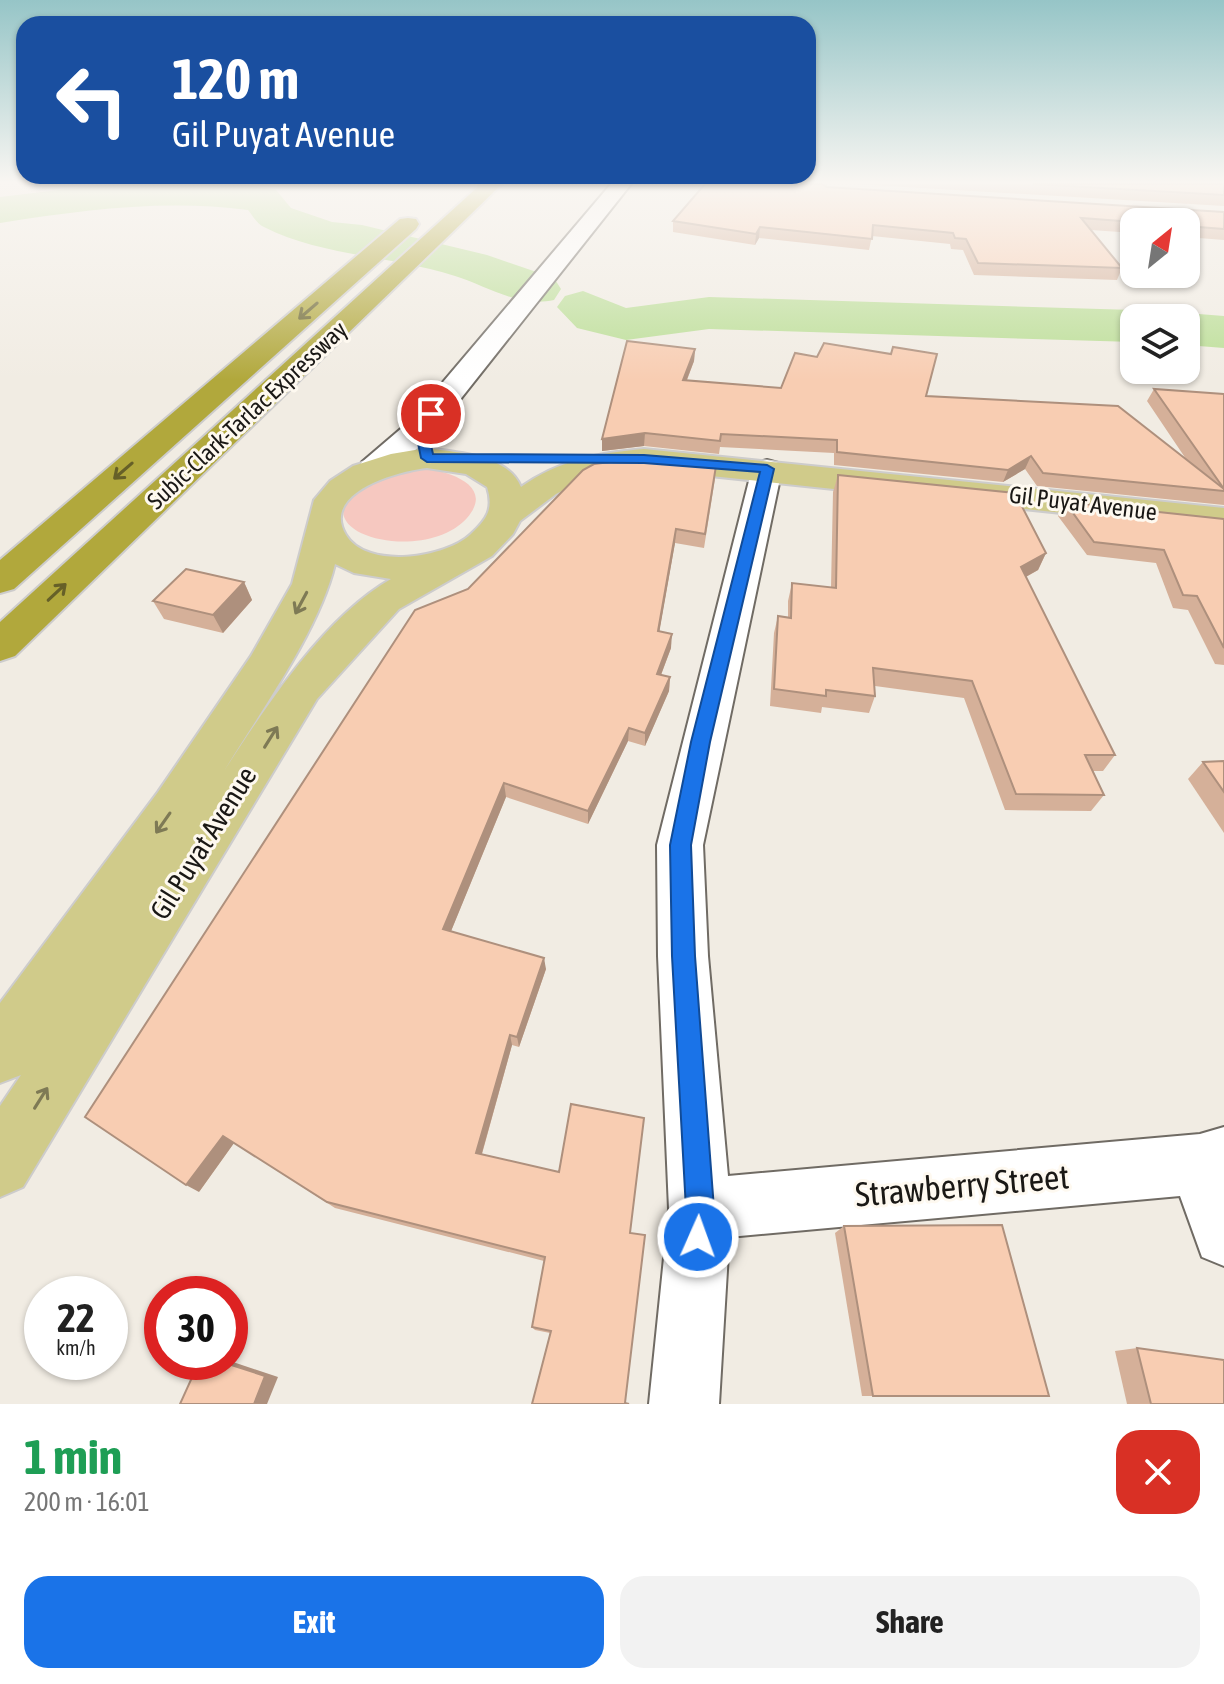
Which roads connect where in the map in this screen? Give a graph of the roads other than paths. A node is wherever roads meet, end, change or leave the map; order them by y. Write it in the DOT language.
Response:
graph roads {
  1 [pos="378,250"];
  2 [pos="422,250"];
  3 [pos="570,250"];
  4 [pos="431,440"];
  5 [pos="608,461"];
  6 [pos="767,469"];
  7 [pos="510,513"];
  8 [pos="1224,519"];
  9 [pos="325,529"];
  10 [pos="449,562"];
  11 [pos="0,580"];
  12 [pos="0,646"];
  13 [pos="0,1053"];
  14 [pos="1212,1160"];
  15 [pos="0,1164"];
  16 [pos="700,1209"];
  17 [pos="1224,1235"];
  18 [pos="684,1404"];
  1 -- 11 [label="highway, Subic-Clark-Tarlac Expressway, one-way"];
  12 -- 2 [label="highway, Subic-Clark-Tarlac Expressway, one-way"];
  3 -- 4 [label="street"];
  4 -- 5 [label="main road, Gil Puyat Avenue"];
  4 -- 7 [label="main road"];
  4 -- 9 [label="main road"];
  5 -- 6 [label="main road, Gil Puyat Avenue"];
  5 -- 7 [label="main road, Gil Puyat Avenue"];
  6 -- 8 [label="main road, Gil Puyat Avenue"];
  6 -- 16 [label="street"];
  7 -- 10 [label="main road"];
  9 -- 10 [label="main road"];
  9 -- 13 [label="main road, Gil Puyat Avenue, one-way"];
  15 -- 10 [label="main road, Gil Puyat Avenue, one-way"];
  14 -- 16 [label="street, Strawberry Street"];
  14 -- 17 [label="street"];
  16 -- 18 [label="street"];
}
